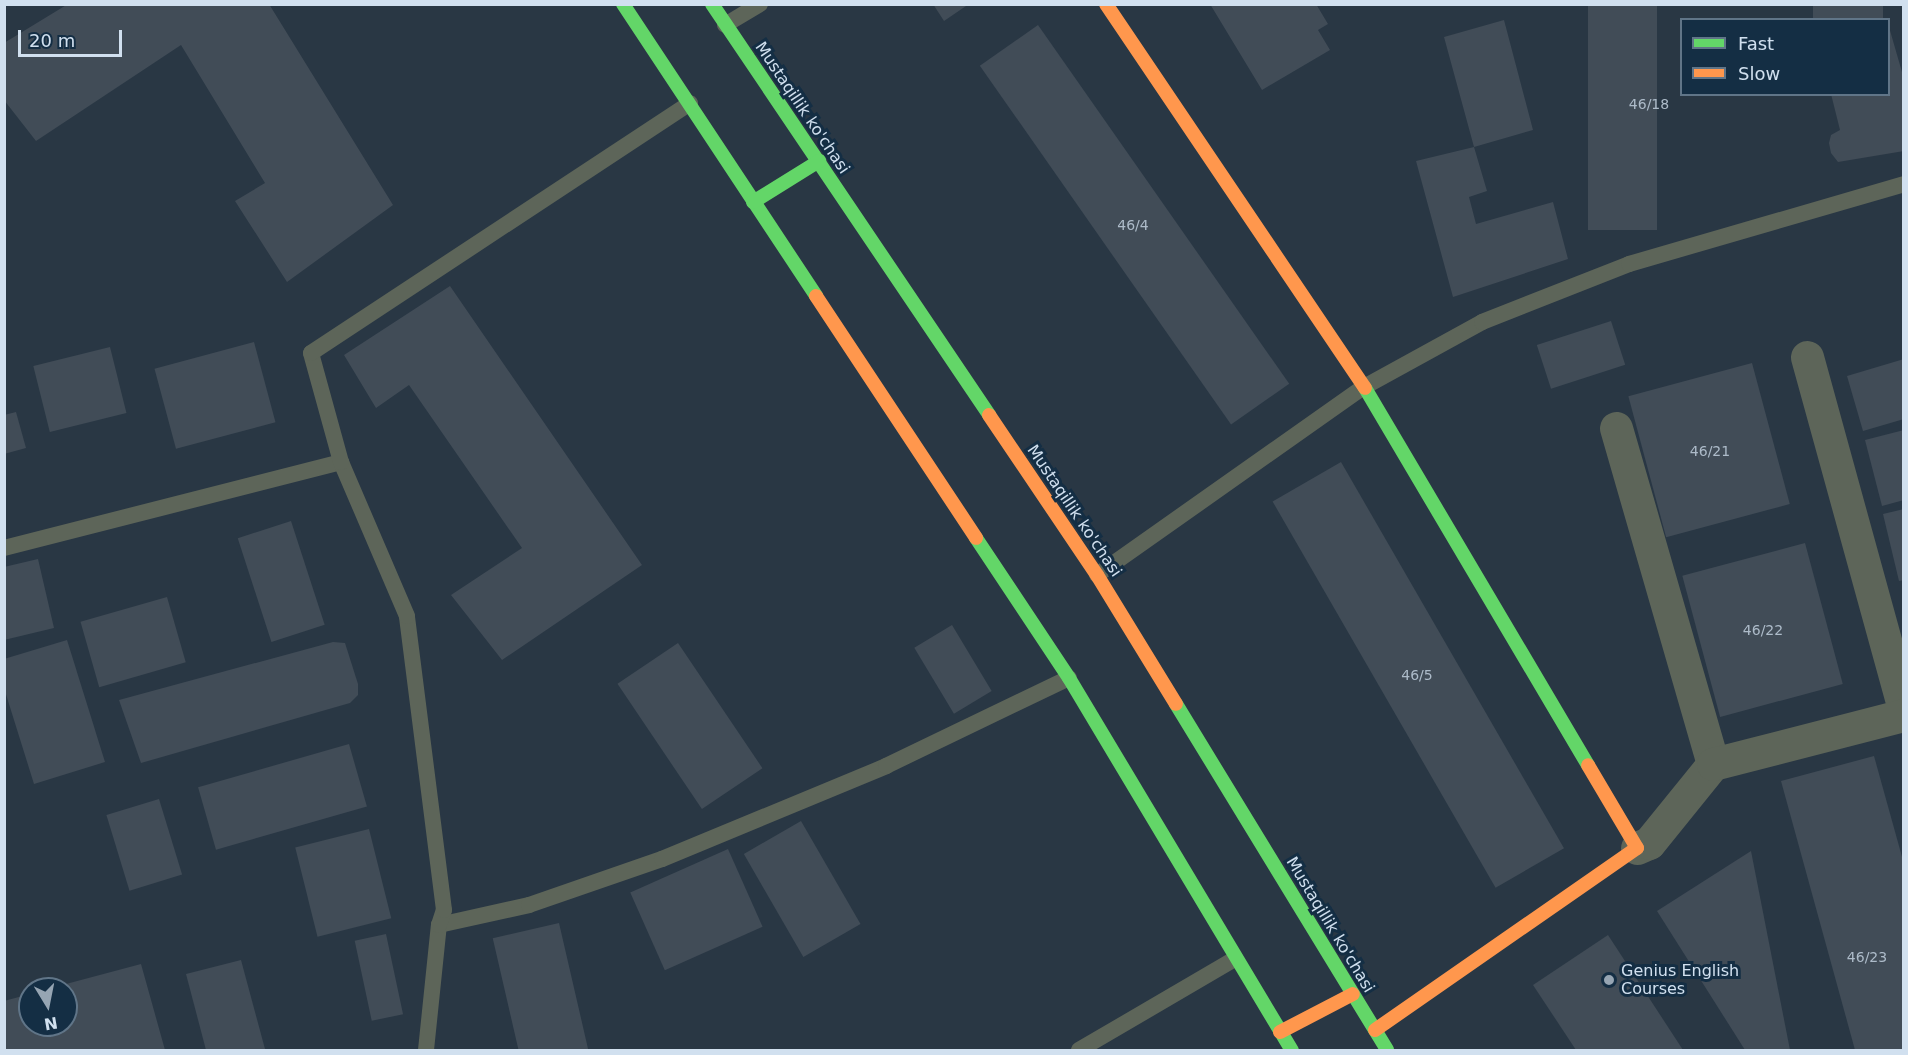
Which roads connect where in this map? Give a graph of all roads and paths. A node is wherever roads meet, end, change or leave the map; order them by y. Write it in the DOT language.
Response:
graph roads {
  1 [pos="622,4"];
  2 [pos="712,4"];
  3 [pos="760,4"];
  4 [pos="1106,4"];
  5 [pos="726,25"];
  6 [pos="690,103"];
  7 [pos="819,161"];
  8 [pos="1904,184"];
  9 [pos="753,202"];
  10 [pos="1807,357"];
  11 [pos="1364,387"];
  12 [pos="1616,428"];
  13 [pos="341,462"];
  14 [pos="4,548"];
  15 [pos="1097,575"];
  16 [pos="1070,678"];
  17 [pos="1904,709"];
  18 [pos="1904,715"];
  19 [pos="1713,764"];
  20 [pos="1636,848"];
  21 [pos="439,925"];
  22 [pos="1235,959"];
  23 [pos="1353,994"];
  24 [pos="1375,1030"];
  25 [pos="1280,1032"];
  26 [pos="426,1050"];
  27 [pos="1079,1050"];
  28 [pos="1292,1050"];
  29 [pos="1387,1050"];
  1 -- 6 [label="main road"];
  2 -- 5 [label="main road, Mustaqillik ko'chasi"];
  3 -- 5 [label="lane"];
  4 -- 11 [label="main road"];
  5 -- 7 [label="main road, Mustaqillik ko'chasi"];
  6 -- 9 [label="main road"];
  6 -- 13 [label="lane"];
  7 -- 9 [label="main road"];
  7 -- 15 [label="main road, Mustaqillik ko'chasi"];
  8 -- 11 [label="lane"];
  9 -- 16 [label="main road"];
  10 -- 17 [label="street"];
  11 -- 15 [label="lane"];
  11 -- 20 [label="main road"];
  12 -- 19 [label="street"];
  13 -- 14 [label="lane"];
  13 -- 21 [label="lane"];
  15 -- 23 [label="main road, Mustaqillik ko'chasi"];
  16 -- 21 [label="lane"];
  16 -- 22 [label="main road"];
  18 -- 19 [label="street"];
  19 -- 20 [label="street"];
  20 -- 24 [label="main road"];
  21 -- 26 [label="lane"];
  22 -- 25 [label="main road"];
  22 -- 27 [label="lane"];
  23 -- 24 [label="main road, Mustaqillik ko'chasi"];
  23 -- 25 [label="main road"];
  24 -- 29 [label="main road, Mustaqillik ko'chasi"];
  25 -- 28 [label="main road"];
}
